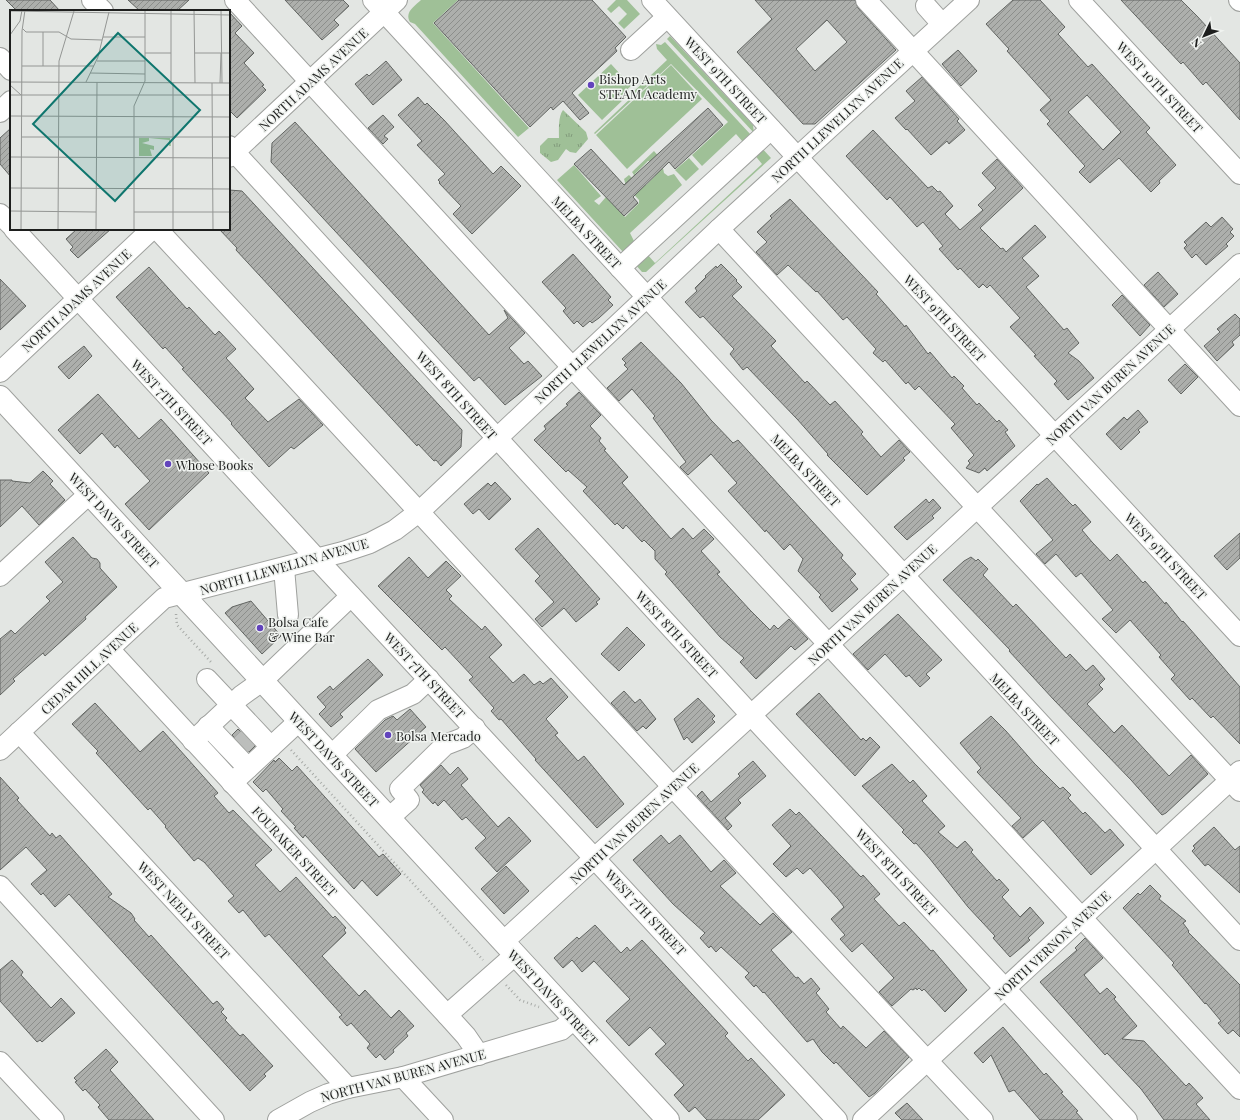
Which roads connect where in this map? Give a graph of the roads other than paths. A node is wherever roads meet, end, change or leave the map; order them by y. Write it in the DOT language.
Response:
graph roads {
  1 [pos="92,0"];
  2 [pos="235,0"];
  3 [pos="652,0"];
  4 [pos="866,0"];
  5 [pos="969,0"];
  6 [pos="1079,0"];
  7 [pos="385,4"];
  8 [pos="926,6"];
  9 [pos="102,10"];
  10 [pos="667,17"];
  11 [pos="942,24"];
  12 [pos="631,50"];
  13 [pos="913,51"];
  14 [pos="0,58"];
  15 [pos="10,69"];
  16 [pos="310,82"];
  17 [pos="10,102"];
  18 [pos="0,112"];
  19 [pos="771,129"];
  20 [pos="231,152"];
  21 [pos="797,157"];
  22 [pos="1240,174"];
  23 [pos="0,214"];
  24 [pos="10,225"];
  25 [pos="719,228"];
  26 [pos="15,230"];
  27 [pos="151,230"];
  28 [pos="158,230"];
  29 [pos="1240,264"];
  30 [pos="620,268"];
  31 [pos="78,297"];
  32 [pos="647,297"];
  33 [pos="1168,329"];
  34 [pos="572,367"];
  35 [pos="0,372"];
  36 [pos="1,399"];
  37 [pos="1240,406"];
  38 [pos="1054,436"];
  39 [pos="497,439"];
  40 [pos="89,494"];
  41 [pos="977,508"];
  42 [pos="420,511"];
  43 [pos="317,559"];
  44 [pos="284,568"];
  45 [pos="0,576"];
  46 [pos="903,576"];
  47 [pos="351,596"];
  48 [pos="179,603"];
  49 [pos="288,615"];
  50 [pos="1240,636"];
  51 [pos="828,644"];
  52 [pos="108,649"];
  53 [pos="211,673"];
  54 [pos="430,680"];
  55 [pos="262,681"];
  56 [pos="232,705"];
  57 [pos="751,715"];
  58 [pos="299,721"];
  59 [pos="208,726"];
  60 [pos="475,728"];
  61 [pos="19,732"];
  62 [pos="193,741"];
  63 [pos="249,743"];
  64 [pos="0,750"];
  65 [pos="331,756"];
  66 [pos="1237,781"];
  67 [pos="232,783"];
  68 [pos="672,788"];
  69 [pos="388,818"];
  70 [pos="1155,849"];
  71 [pos="596,858"];
  72 [pos="0,886"];
  73 [pos="1082,918"];
  74 [pos="1240,940"];
  75 [pos="509,949"];
  76 [pos="1005,988"];
  77 [pos="447,1015"];
  78 [pos="574,1019"];
  79 [pos="479,1055"];
  80 [pos="927,1061"];
  81 [pos="0,1062"];
  82 [pos="403,1078"];
  83 [pos="348,1088"];
  84 [pos="1240,1089"];
  85 [pos="54,1120"];
  86 [pos="214,1120"];
  87 [pos="278,1120"];
  88 [pos="443,1120"];
  89 [pos="668,1120"];
  90 [pos="837,1120"];
  91 [pos="863,1120"];
  92 [pos="983,1120"];
  93 [pos="1127,1120"];
  1 -- 9 [label="street"];
  2 -- 16 [label="street"];
  3 -- 10 [label="street, WEST 9TH STREET"];
  4 -- 13 [label="street"];
  5 -- 11 [label="street, NORTH LLEWELLYN AVENUE"];
  6 -- 22 [label="street, WEST 10TH STREET"];
  7 -- 16 [label="street, NORTH ADAMS AVENUE"];
  7 -- 30 [label="street, MELBA STREET"];
  8 -- 11 [label="street"];
  10 -- 12 [label="street"];
  10 -- 19 [label="street, WEST 9TH STREET"];
  11 -- 13 [label="street, NORTH LLEWELLYN AVENUE"];
  13 -- 21 [label="street, NORTH LLEWELLYN AVENUE"];
  13 -- 33 [label="street"];
  14 -- 15 [label="street"];
  16 -- 20 [label="street, NORTH ADAMS AVENUE"];
  16 -- 34 [label="street"];
  17 -- 18 [label="street"];
  19 -- 21 [label="street, WEST 9TH STREET"];
  19 -- 30 [label="street"];
  20 -- 39 [label="street, WEST 8TH STREET"];
  21 -- 25 [label="street, NORTH LLEWELLYN AVENUE"];
  21 -- 38 [label="street, WEST 9TH STREET"];
  23 -- 24 [label="street"];
  25 -- 32 [label="street, NORTH LLEWELLYN AVENUE"];
  25 -- 41 [label="street"];
  26 -- 31 [label="street, WEST 7TH STREET"];
  27 -- 31 [label="street, NORTH ADAMS AVENUE"];
  28 -- 42 [label="street"];
  29 -- 33 [label="street, NORTH VAN BUREN AVENUE"];
  30 -- 32 [label="street, MELBA STREET"];
  31 -- 35 [label="street, NORTH ADAMS AVENUE"];
  31 -- 43 [label="street, WEST 7TH STREET"];
  32 -- 34 [label="street, NORTH LLEWELLYN AVENUE"];
  32 -- 46 [label="street, MELBA STREET"];
  33 -- 37 [label="street"];
  33 -- 38 [label="street, NORTH VAN BUREN AVENUE"];
  34 -- 39 [label="street, NORTH LLEWELLYN AVENUE"];
  34 -- 51 [label="street"];
  36 -- 40 [label="main road, WEST DAVIS STREET"];
  38 -- 41 [label="street, NORTH VAN BUREN AVENUE"];
  38 -- 50 [label="street, WEST 9TH STREET"];
  39 -- 42 [label="street, NORTH LLEWELLYN AVENUE"];
  39 -- 57 [label="street, WEST 8TH STREET"];
  40 -- 45 [label="street"];
  40 -- 48 [label="main road, WEST DAVIS STREET"];
  41 -- 46 [label="street, NORTH VAN BUREN AVENUE"];
  41 -- 66 [label="street"];
  42 -- 43 [label="street, NORTH LLEWELLYN AVENUE"];
  42 -- 68 [label="street"];
  43 -- 44 [label="street, NORTH LLEWELLYN AVENUE"];
  43 -- 47 [label="street, WEST 7TH STREET"];
  44 -- 48 [label="street, NORTH LLEWELLYN AVENUE"];
  44 -- 49 [label="street"];
  46 -- 51 [label="street, NORTH VAN BUREN AVENUE"];
  46 -- 70 [label="street, MELBA STREET"];
  47 -- 54 [label="street, WEST 7TH STREET"];
  47 -- 55 [label="street"];
  48 -- 52 [label="street, CEDAR HILL AVENUE"];
  48 -- 55 [label="main road, WEST DAVIS STREET"];
  51 -- 57 [label="street, NORTH VAN BUREN AVENUE"];
  51 -- 73 [label="street"];
  52 -- 61 [label="street, CEDAR HILL AVENUE"];
  52 -- 62 [label="street, FOURAKER STREET"];
  53 -- 56 [label="street"];
  54 -- 60 [label="street, WEST 7TH STREET"];
  54 -- 65 [label="street"];
  55 -- 56 [label="street"];
  55 -- 58 [label="main road, WEST DAVIS STREET"];
  56 -- 59 [label="street"];
  56 -- 63 [label="street"];
  57 -- 68 [label="street, NORTH VAN BUREN AVENUE"];
  57 -- 76 [label="street, WEST 8TH STREET"];
  58 -- 63 [label="street"];
  58 -- 65 [label="main road, WEST DAVIS STREET"];
  59 -- 62 [label="street"];
  59 -- 63 [label="street"];
  60 -- 69 [label="street"];
  60 -- 71 [label="street, WEST 7TH STREET"];
  61 -- 64 [label="street, CEDAR HILL AVENUE"];
  61 -- 83 [label="street, WEST NEELY STREET"];
  62 -- 67 [label="street, FOURAKER STREET"];
  63 -- 67 [label="street"];
  65 -- 69 [label="main road, WEST DAVIS STREET"];
  66 -- 70 [label="street, NORTH VERNON AVENUE"];
  67 -- 77 [label="street, FOURAKER STREET"];
  68 -- 71 [label="street, NORTH VAN BUREN AVENUE"];
  68 -- 80 [label="street"];
  69 -- 75 [label="main road, WEST DAVIS STREET"];
  70 -- 73 [label="street, NORTH VERNON AVENUE"];
  70 -- 74 [label="street, MELBA STREET"];
  71 -- 75 [label="street, NORTH VAN BUREN AVENUE"];
  71 -- 90 [label="street, WEST 7TH STREET"];
  72 -- 86 [label="street"];
  73 -- 76 [label="street, NORTH VERNON AVENUE"];
  73 -- 84 [label="street"];
  75 -- 77 [label="street, NORTH VAN BUREN AVENUE"];
  75 -- 78 [label="main road, WEST DAVIS STREET"];
  76 -- 80 [label="street, NORTH VERNON AVENUE"];
  76 -- 93 [label="street, WEST 8TH STREET"];
  77 -- 79 [label="street, FOURAKER STREET"];
  78 -- 79 [label="street, NORTH VAN BUREN AVENUE"];
  78 -- 89 [label="main road, WEST DAVIS STREET"];
  79 -- 82 [label="street, NORTH VAN BUREN AVENUE"];
  80 -- 91 [label="street, NORTH VERNON AVENUE"];
  80 -- 92 [label="street"];
  81 -- 85 [label="street"];
  82 -- 83 [label="street, NORTH VAN BUREN AVENUE"];
  82 -- 88 [label="street"];
  83 -- 87 [label="street, NORTH VAN BUREN AVENUE"];
}
